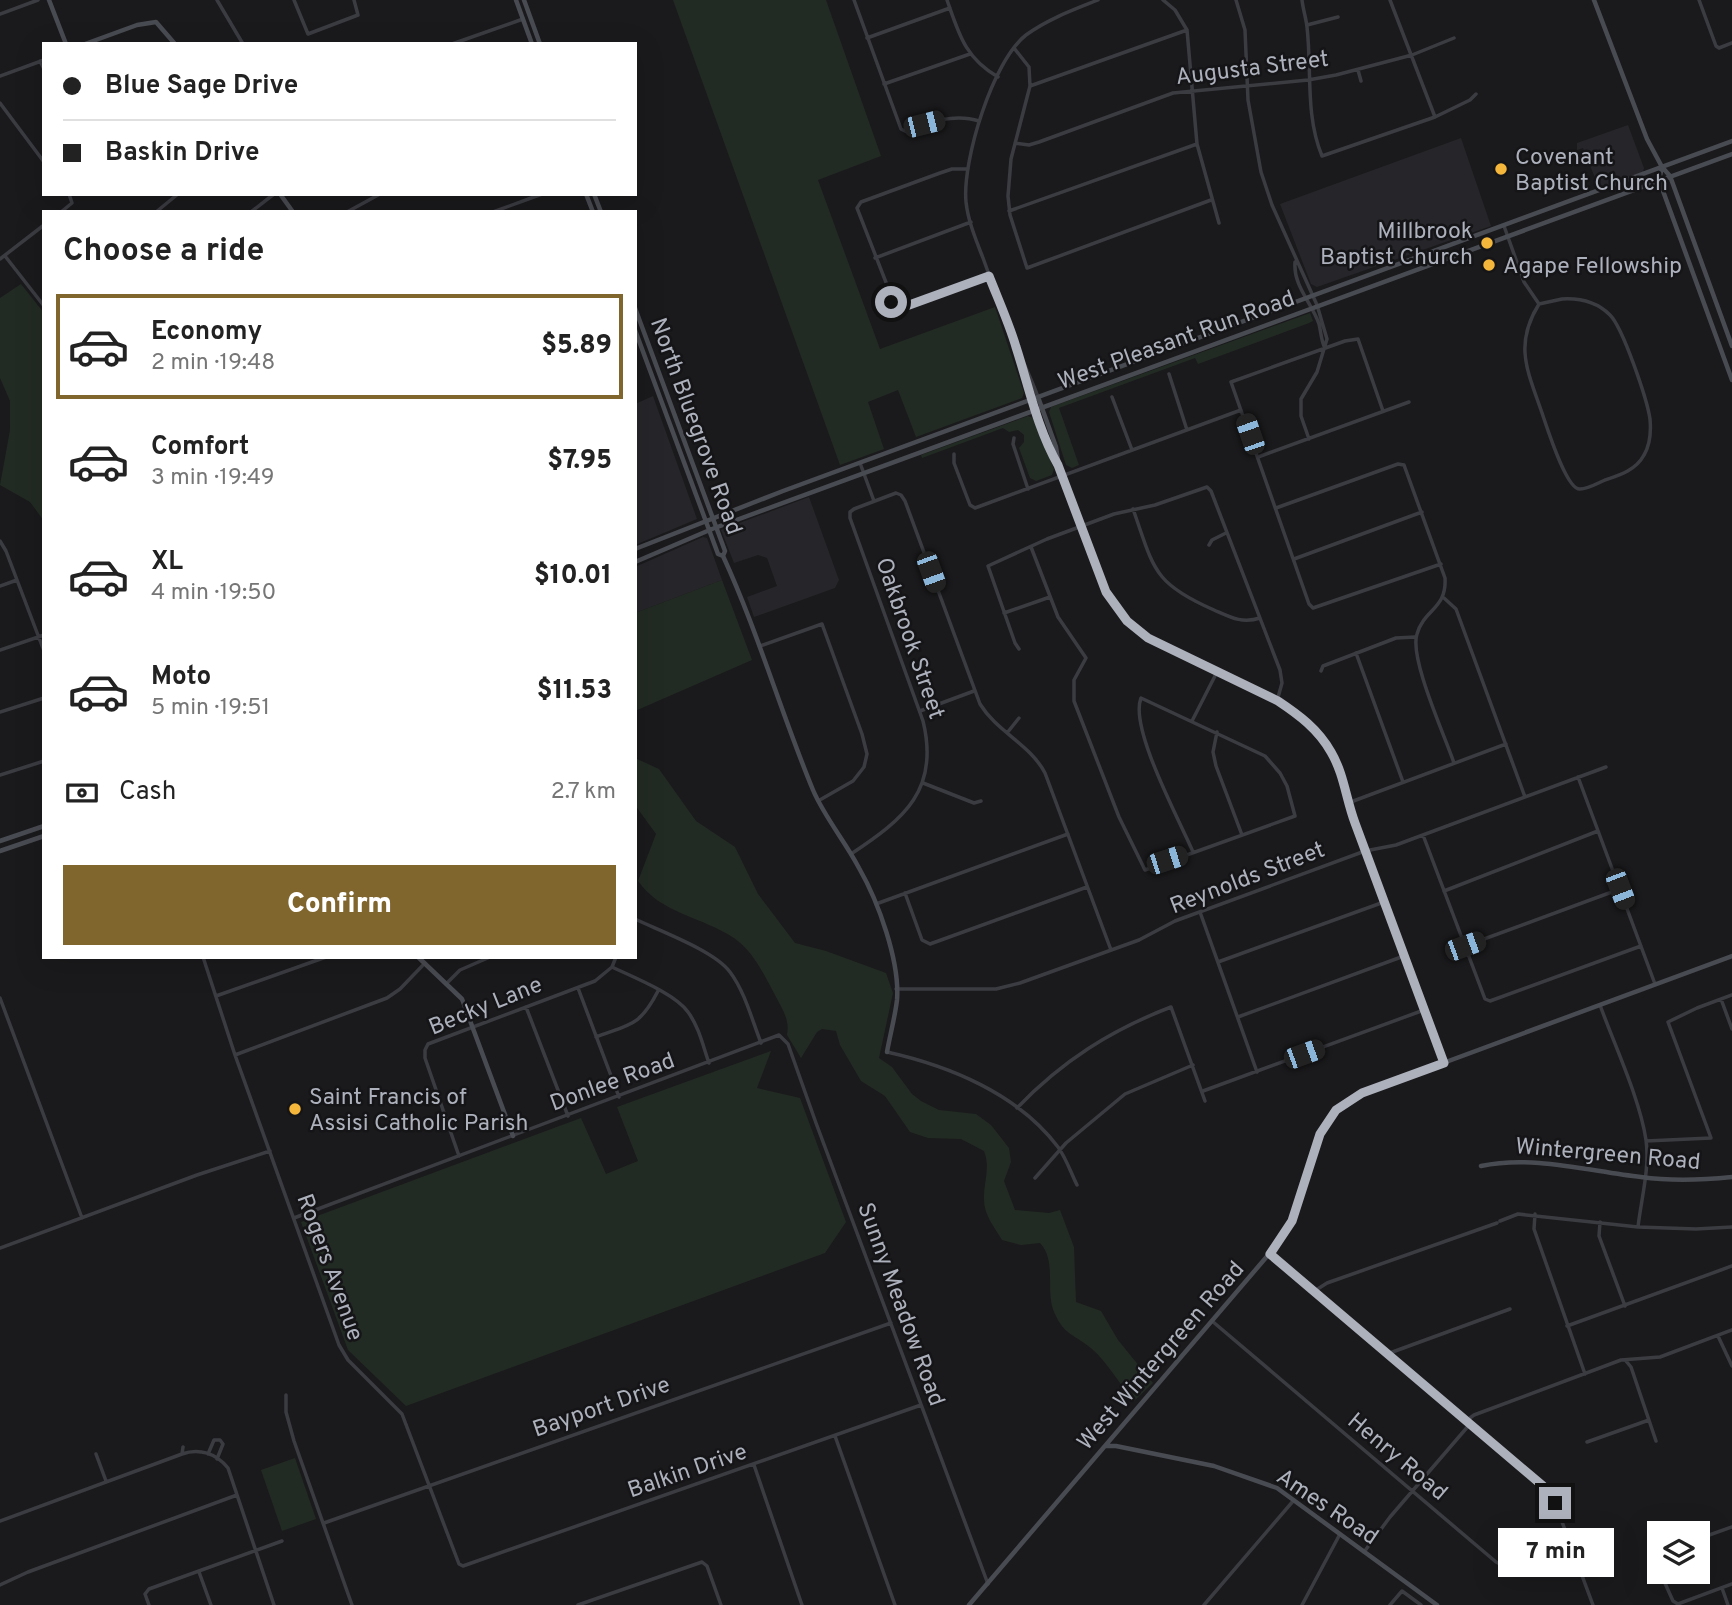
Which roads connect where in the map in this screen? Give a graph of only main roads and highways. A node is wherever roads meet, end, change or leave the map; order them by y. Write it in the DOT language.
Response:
graph roads {
  1 [pos="49,0"];
  2 [pos="516,0"];
  3 [pos="524,0"];
  4 [pos="1594,0"];
  5 [pos="99,41"];
  6 [pos="65,42"];
  7 [pos="172,42"];
  8 [pos="531,42"];
  9 [pos="539,42"];
  10 [pos="1732,141"];
  11 [pos="1732,154"];
  12 [pos="1662,167"];
  13 [pos="1670,176"];
  14 [pos="1658,180"];
  15 [pos="637,314"];
  16 [pos="638,343"];
  17 [pos="1732,346"];
  18 [pos="1732,353"];
  19 [pos="1724,359"];
  20 [pos="1732,360"];
  21 [pos="1111,370"];
  22 [pos="1114,380"];
  23 [pos="1732,380"];
  24 [pos="1038,397"];
  25 [pos="1031,399"];
  26 [pos="1042,407"];
  27 [pos="1035,409"];
  28 [pos="683,440"];
  29 [pos="913,443"];
  30 [pos="676,444"];
  31 [pos="917,453"];
  32 [pos="690,460"];
  33 [pos="683,463"];
  34 [pos="1058,465"];
  35 [pos="782,491"];
  36 [pos="786,502"];
  37 [pos="712,518"];
  38 [pos="705,521"];
  39 [pos="715,528"];
  40 [pos="709,530"];
  41 [pos="637,548"];
  42 [pos="723,556"];
  43 [pos="637,561"];
  44 [pos="42,827"];
  45 [pos="42,837"];
  46 [pos="0,841"];
  47 [pos="0,851"];
  48 [pos="1732,956"];
  49 [pos="420,959"];
  50 [pos="887,1052"];
  51 [pos="1444,1063"];
  52 [pos="513,1136"];
  53 [pos="1481,1166"];
  54 [pos="1732,1177"];
  55 [pos="1105,1446"];
  56 [pos="969,1605"];
  57 [pos="1437,1605"];
  1 -- 6 [label="main road"];
  2 -- 8 [label="main road"];
  3 -- 9 [label="main road"];
  4 -- 12 [label="main road"];
  5 -- 7 [label="main road"];
  10 -- 12 [label="main road, West Pleasant Run Road"];
  11 -- 13 [label="main road, West Pleasant Run Road"];
  12 -- 13 [label="main road"];
  12 -- 14 [label="main road"];
  12 -- 21 [label="main road, West Pleasant Run Road"];
  13 -- 14 [label="main road, West Pleasant Run Road"];
  13 -- 17 [label="main road"];
  14 -- 19 [label="main road"];
  14 -- 22 [label="main road, West Pleasant Run Road"];
  15 -- 28 [label="main road, North Bluegrove Road"];
  16 -- 30 [label="main road, North Bluegrove Road"];
  18 -- 19 [label="main road"];
  19 -- 20 [label="main road"];
  19 -- 23 [label="main road"];
  21 -- 22 [label="main road"];
  21 -- 24 [label="main road, West Pleasant Run Road"];
  22 -- 26 [label="main road, West Pleasant Run Road"];
  24 -- 25 [label="main road, West Pleasant Run Road"];
  24 -- 26 [label="main road"];
  25 -- 27 [label="main road"];
  25 -- 29 [label="main road, West Pleasant Run Road"];
  26 -- 27 [label="main road, West Pleasant Run Road"];
  26 -- 34 [label="main road"];
  27 -- 31 [label="main road, West Pleasant Run Road"];
  27 -- 34 [label="main road"];
  28 -- 30 [label="main road"];
  28 -- 32 [label="main road, North Bluegrove Road"];
  29 -- 31 [label="main road"];
  29 -- 35 [label="main road, West Pleasant Run Road"];
  30 -- 33 [label="main road, North Bluegrove Road"];
  31 -- 36 [label="main road, West Pleasant Run Road"];
  32 -- 33 [label="main road"];
  32 -- 37 [label="main road, North Bluegrove Road"];
  33 -- 38 [label="main road, North Bluegrove Road"];
  34 -- 51 [label="main road"];
  35 -- 36 [label="main road"];
  35 -- 37 [label="main road, West Pleasant Run Road"];
  36 -- 39 [label="main road, West Pleasant Run Road"];
  37 -- 38 [label="main road, West Pleasant Run Road"];
  37 -- 39 [label="main road, North Bluegrove Road"];
  38 -- 40 [label="main road, North Bluegrove Road"];
  38 -- 41 [label="main road, West Pleasant Run Road"];
  39 -- 40 [label="main road, West Pleasant Run Road"];
  39 -- 42 [label="main road, North Bluegrove Road"];
  40 -- 42 [label="main road, North Bluegrove Road"];
  40 -- 43 [label="main road, West Pleasant Run Road"];
  42 -- 50 [label="main road, North Bluegrove Road"];
  44 -- 46 [label="main road"];
  45 -- 47 [label="main road"];
  48 -- 51 [label="main road, West Wintergreen Road"];
  49 -- 52 [label="main road"];
  51 -- 55 [label="main road, West Wintergreen Road"];
  53 -- 54 [label="main road, Wintergreen Road"];
  55 -- 56 [label="main road, West Wintergreen Road"];
  55 -- 57 [label="main road, Ames Road"];
}
